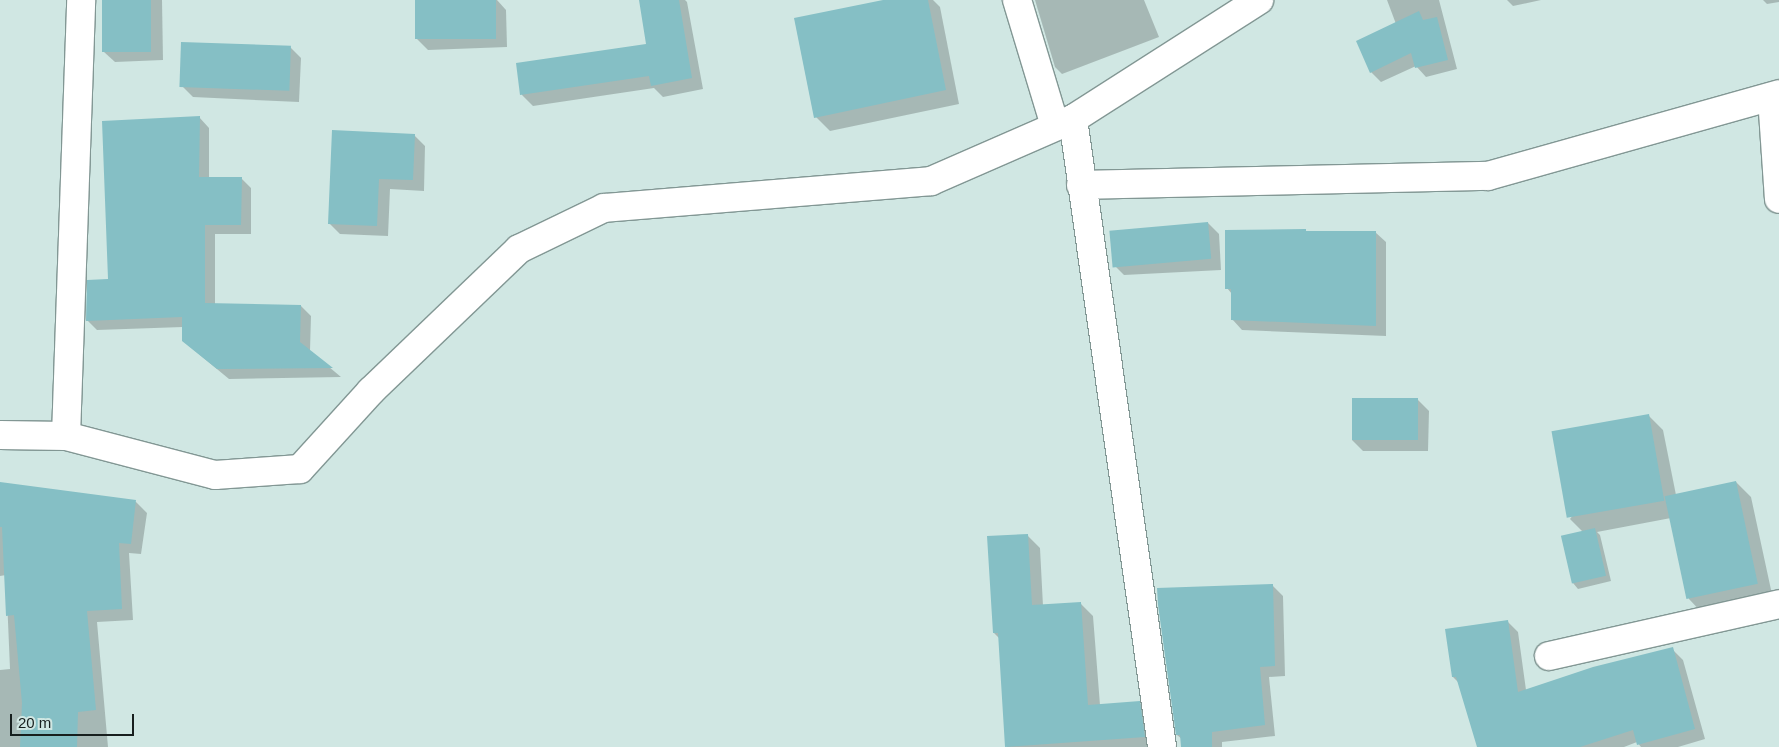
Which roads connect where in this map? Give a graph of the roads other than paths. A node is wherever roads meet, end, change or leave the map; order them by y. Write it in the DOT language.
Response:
graph roads {
  1 [pos="81,0"];
  2 [pos="1016,0"];
  3 [pos="1259,0"];
  4 [pos="1776,96"];
  5 [pos="1064,123"];
  6 [pos="1081,185"];
  7 [pos="1779,199"];
  8 [pos="0,435"];
  9 [pos="66,436"];
  10 [pos="1779,604"];
  11 [pos="1549,656"];
  12 [pos="1162,747"];
  1 -- 9 [label="street"];
  2 -- 5 [label="street"];
  3 -- 5 [label="street"];
  4 -- 6 [label="street"];
  4 -- 7 [label="street"];
  5 -- 6 [label="street"];
  5 -- 9 [label="street"];
  6 -- 12 [label="street"];
  8 -- 9 [label="street"];
  10 -- 11 [label="street"];
}
